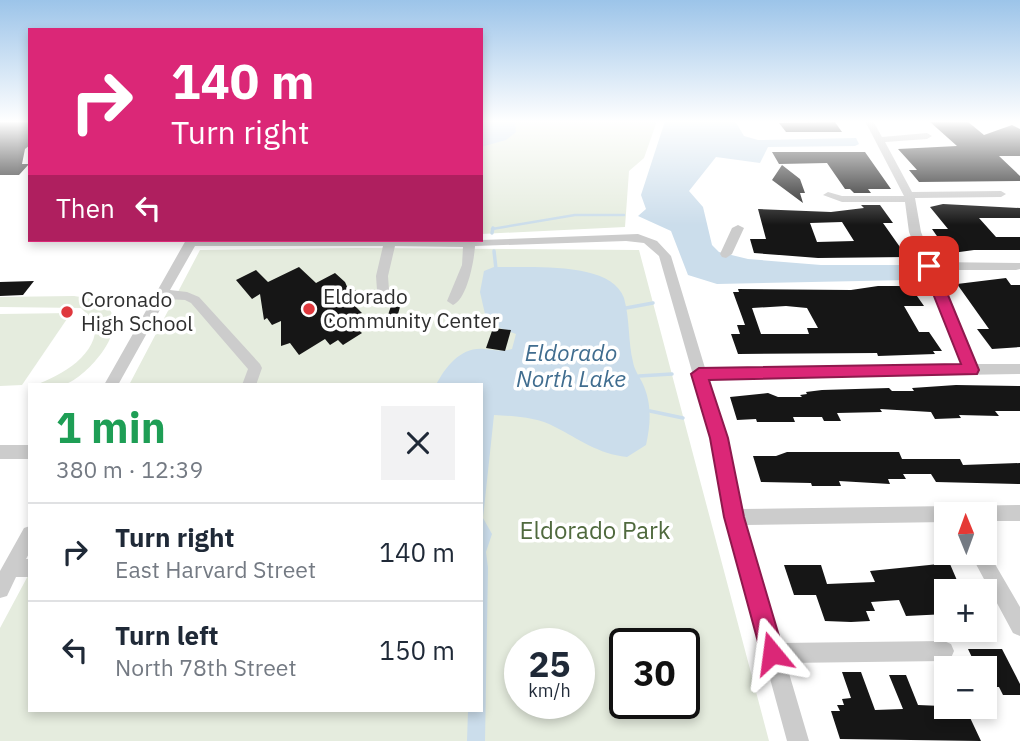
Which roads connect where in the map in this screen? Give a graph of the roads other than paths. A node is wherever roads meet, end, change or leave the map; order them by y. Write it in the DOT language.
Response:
graph roads {
  1 [pos="886,156"];
  2 [pos="1001,194"];
  3 [pos="828,195"];
  4 [pos="909,197"];
  5 [pos="738,228"];
  6 [pos="190,242"];
  7 [pos="390,242"];
  8 [pos="469,243"];
  9 [pos="726,254"];
  10 [pos="929,266"];
  11 [pos="1016,266"];
  12 [pos="383,290"];
  13 [pos="161,295"];
  14 [pos="453,301"];
  15 [pos="1020,369"];
  16 [pos="971,370"];
  17 [pos="699,374"];
  18 [pos="112,383"];
  19 [pos="250,383"];
  20 [pos="0,452"];
  21 [pos="28,452"];
  22 [pos="998,513"];
  23 [pos="1020,513"];
  24 [pos="934,514"];
  25 [pos="734,517"];
  26 [pos="28,542"];
  27 [pos="986,565"];
  28 [pos="21,568"];
  29 [pos="0,589"];
  30 [pos="1020,626"];
  31 [pos="944,651"];
  32 [pos="772,653"];
  33 [pos="797,741"];
  1 -- 4 [label="street"];
  2 -- 4 [label="street"];
  3 -- 4 [label="street"];
  4 -- 10 [label="street"];
  5 -- 9 [label="street"];
  6 -- 13 [label="street"];
  7 -- 8 [label="street"];
  7 -- 12 [label="street"];
  8 -- 14 [label="street"];
  8 -- 17 [label="street"];
  10 -- 11 [label="street"];
  10 -- 16 [label="street"];
  13 -- 18 [label="street"];
  13 -- 19 [label="street"];
  15 -- 16 [label="street"];
  16 -- 17 [label="street"];
  17 -- 25 [label="street"];
  20 -- 21 [label="street"];
  22 -- 23 [label="street"];
  24 -- 25 [label="street"];
  25 -- 32 [label="street"];
  26 -- 28 [label="street"];
  27 -- 30 [label="street"];
  28 -- 29 [label="street"];
  31 -- 32 [label="street"];
  32 -- 33 [label="street"];
}
